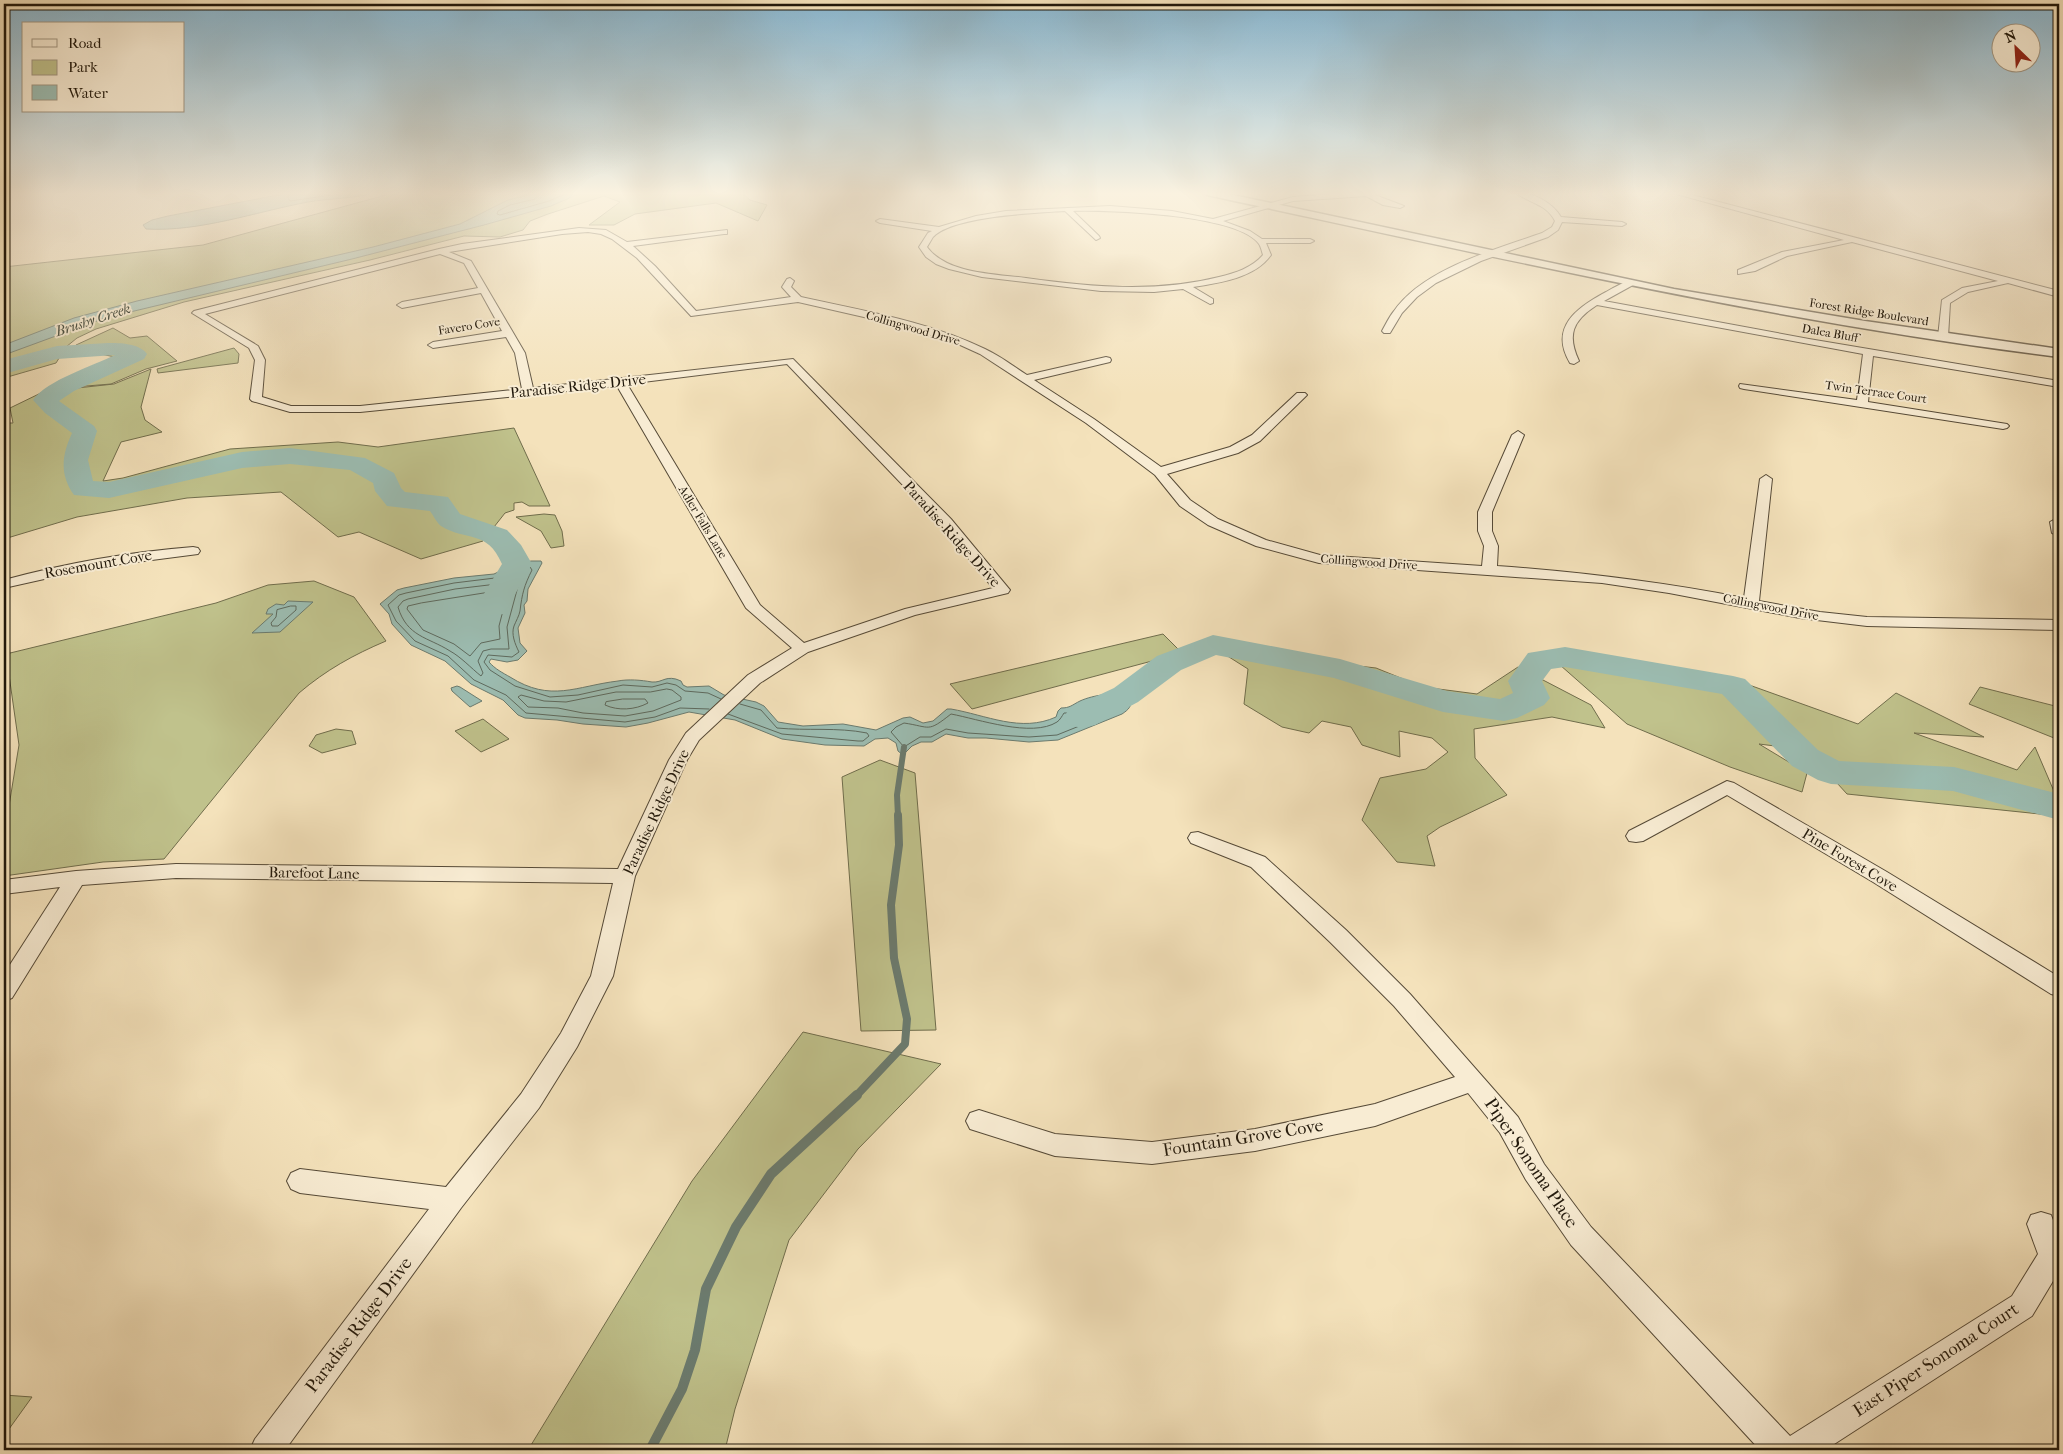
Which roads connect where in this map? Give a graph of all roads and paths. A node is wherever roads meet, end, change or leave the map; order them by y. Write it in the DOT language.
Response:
graph roads {
  1 [pos="404,260"];
  2 [pos="464,260"];
  3 [pos="643,260"];
  4 [pos="937,260"];
  5 [pos="1264,260"];
  6 [pos="1479,260"];
  7 [pos="1521,260"];
  8 [pos="1772,260"];
  9 [pos="1930,260"];
  10 [pos="1741,272"];
  11 [pos="790,281"];
  12 [pos="2011,281"];
  13 [pos="1630,284"];
  14 [pos="1184,286"];
  15 [pos="484,290"];
  16 [pos="2059,294"];
  17 [pos="798,298"];
  18 [pos="1210,301"];
  19 [pos="1596,302"];
  20 [pos="402,305"];
  21 [pos="197,312"];
  22 [pos="1387,331"];
  23 [pos="509,333"];
  24 [pos="1943,337"];
  25 [pos="433,344"];
  26 [pos="1868,352"];
  27 [pos="2059,353"];
  28 [pos="1106,360"];
  29 [pos="1574,361"];
  30 [pos="1025,379"];
  31 [pos="620,382"];
  32 [pos="2059,384"];
  33 [pos="1744,386"];
  34 [pos="528,391"];
  35 [pos="1301,395"];
  36 [pos="1862,404"];
  37 [pos="2004,426"];
  38 [pos="1518,435"];
  39 [pos="1159,472"];
  40 [pos="1766,479"];
  41 [pos="194,551"];
  42 [pos="1489,571"];
  43 [pos="4,584"];
  44 [pos="1752,604"];
  45 [pos="2059,625"];
  46 [pos="802,649"];
  47 [pos="1636,836"];
  48 [pos="1198,838"];
  49 [pos="625,876"];
  50 [pos="76,878"];
  51 [pos="4,887"];
  52 [pos="2059,988"];
  53 [pos="4,992"];
  54 [pos="1473,1081"];
  55 [pos="979,1121"];
  56 [pos="300,1181"];
  57 [pos="452,1200"];
  58 [pos="2041,1224"];
  59 [pos="266,1450"];
  60 [pos="1781,1450"];
  61 [pos="1797,1450"];
  1 -- 21 [label="street, Collingwood Drive"];
  2 -- 15 [label="street"];
  3 -- 17 [label="street, Collingwood Drive"];
  4 -- 14 [label="street"];
  5 -- 14 [label="street"];
  6 -- 22 [label="street"];
  7 -- 13 [label="street, Forest Ridge Boulevard"];
  8 -- 10 [label="street"];
  9 -- 12 [label="street"];
  11 -- 17 [label="street"];
  12 -- 16 [label="street"];
  12 -- 24 [label="street"];
  13 -- 19 [label="street"];
  13 -- 24 [label="street, Forest Ridge Boulevard"];
  14 -- 18 [label="street"];
  15 -- 20 [label="street"];
  15 -- 23 [label="street"];
  17 -- 30 [label="street, Collingwood Drive"];
  19 -- 26 [label="street, Dalea Bluff"];
  19 -- 29 [label="street"];
  21 -- 34 [label="street, Paradise Ridge Drive"];
  23 -- 25 [label="street, Favero Cove"];
  23 -- 34 [label="street"];
  24 -- 27 [label="street, Forest Ridge Boulevard"];
  26 -- 32 [label="street, Dalea Bluff"];
  26 -- 36 [label="street"];
  28 -- 30 [label="street"];
  30 -- 39 [label="street, Collingwood Drive"];
  31 -- 34 [label="street, Paradise Ridge Drive"];
  31 -- 46 [label="street, Adler Falls Lane"];
  31 -- 46 [label="street, Paradise Ridge Drive"];
  33 -- 36 [label="street, Twin Terrace Court"];
  35 -- 39 [label="street"];
  36 -- 37 [label="street, Twin Terrace Court"];
  38 -- 42 [label="street"];
  39 -- 42 [label="street, Collingwood Drive"];
  40 -- 44 [label="street"];
  41 -- 43 [label="street, Rosemount Cove"];
  42 -- 44 [label="street, Collingwood Drive"];
  44 -- 45 [label="street, Collingwood Drive"];
  46 -- 49 [label="street, Paradise Ridge Drive"];
  47 -- 52 [label="street, Pine Forest Cove"];
  48 -- 54 [label="street, Piper Sonoma Place"];
  49 -- 50 [label="street, Barefoot Lane"];
  49 -- 57 [label="street, Paradise Ridge Drive"];
  50 -- 51 [label="street, Barefoot Lane"];
  50 -- 53 [label="street"];
  54 -- 55 [label="street, Fountain Grove Cove"];
  54 -- 60 [label="street, Piper Sonoma Place"];
  56 -- 57 [label="street"];
  57 -- 59 [label="street, Paradise Ridge Drive"];
  58 -- 61 [label="street, East Piper Sonoma Court"];
}
